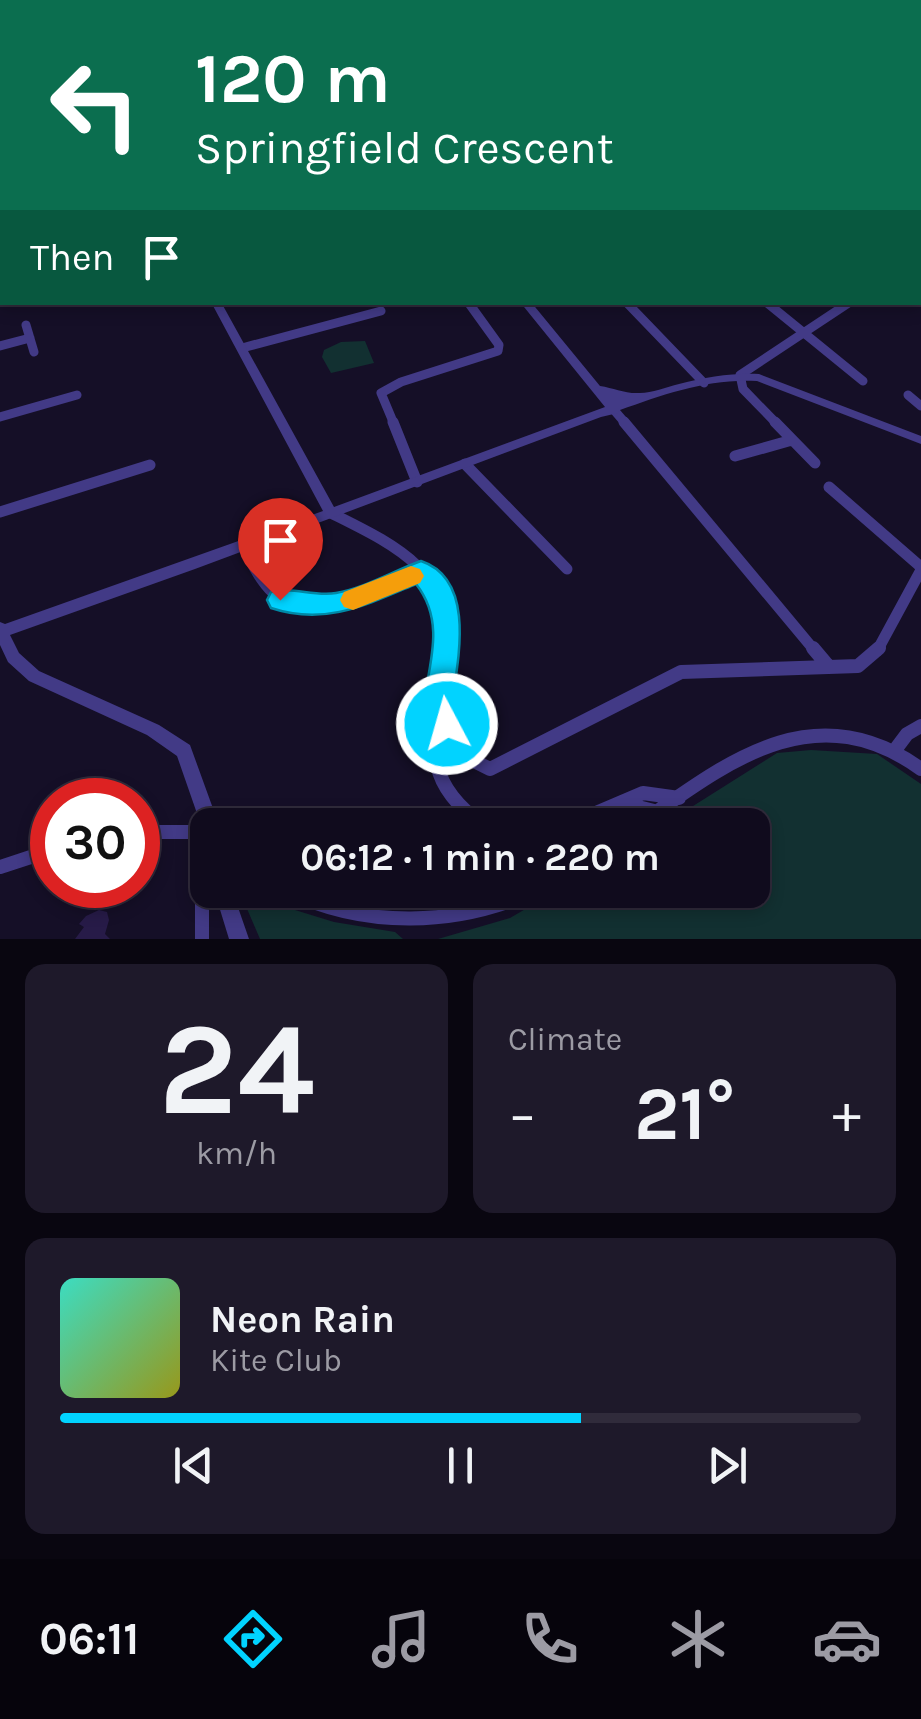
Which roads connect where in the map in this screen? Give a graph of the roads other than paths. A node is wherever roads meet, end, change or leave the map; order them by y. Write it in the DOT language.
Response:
graph roads {
  1 [pos="218,305"];
  2 [pos="470,305"];
  3 [pos="527,305"];
  4 [pos="534,305"];
  5 [pos="629,305"];
  6 [pos="770,305"];
  7 [pos="846,305"];
  8 [pos="381,311"];
  9 [pos="26,326"];
  10 [pos="803,333"];
  11 [pos="30,338"];
  12 [pos="0,346"];
  13 [pos="242,348"];
  14 [pos="34,352"];
  15 [pos="737,377"];
  16 [pos="863,381"];
  17 [pos="704,382"];
  18 [pos="603,388"];
  19 [pos="657,395"];
  20 [pos="76,396"];
  21 [pos="908,396"];
  22 [pos="921,406"];
  23 [pos="618,411"];
  24 [pos="0,416"];
  25 [pos="792,440"];
  26 [pos="921,440"];
  27 [pos="735,456"];
  28 [pos="815,463"];
  29 [pos="464,464"];
  30 [pos="150,465"];
  31 [pos="417,482"];
  32 [pos="828,487"];
  33 [pos="0,512"];
  34 [pos="332,512"];
  35 [pos="242,545"];
  36 [pos="921,568"];
  37 [pos="567,570"];
  38 [pos="421,572"];
  39 [pos="38,618"];
  40 [pos="0,630"];
  41 [pos="10,652"];
  42 [pos="829,667"];
  43 [pos="436,712"];
  44 [pos="921,726"];
  45 [pos="895,750"];
  46 [pos="921,769"];
  47 [pos="679,798"];
  48 [pos="626,804"];
  49 [pos="205,808"];
  50 [pos="459,808"];
  51 [pos="615,808"];
  52 [pos="642,808"];
  53 [pos="664,808"];
  54 [pos="160,832"];
  55 [pos="190,832"];
  56 [pos="30,857"];
  57 [pos="0,867"];
  58 [pos="202,908"];
  59 [pos="228,908"];
  60 [pos="342,908"];
  61 [pos="492,908"];
  62 [pos="202,939"];
  63 [pos="238,939"];
  1 -- 13 [label="street"];
  2 -- 31 [label="street"];
  3 -- 23 [label="street"];
  4 -- 18 [label="street"];
  5 -- 17 [label="street"];
  6 -- 10 [label="street"];
  7 -- 10 [label="street"];
  8 -- 13 [label="street"];
  9 -- 11 [label="street"];
  10 -- 15 [label="street"];
  10 -- 16 [label="street"];
  11 -- 12 [label="street"];
  11 -- 14 [label="street"];
  13 -- 34 [label="street"];
  15 -- 17 [label="street"];
  15 -- 25 [label="street"];
  15 -- 26 [label="street"];
  17 -- 19 [label="street"];
  18 -- 19 [label="street"];
  18 -- 23 [label="street"];
  19 -- 23 [label="street"];
  20 -- 24 [label="street"];
  21 -- 22 [label="street"];
  23 -- 29 [label="street"];
  23 -- 42 [label="street"];
  25 -- 27 [label="street"];
  25 -- 28 [label="street"];
  29 -- 31 [label="street"];
  29 -- 37 [label="street"];
  30 -- 33 [label="street"];
  31 -- 34 [label="street"];
  32 -- 36 [label="street"];
  34 -- 35 [label="street"];
  34 -- 38 [label="street"];
  35 -- 38 [label="street"];
  35 -- 39 [label="street"];
  36 -- 42 [label="street"];
  38 -- 43 [label="street"];
  39 -- 40 [label="street"];
  39 -- 41 [label="street"];
  40 -- 41 [label="street"];
  41 -- 49 [label="street"];
  42 -- 43 [label="street"];
  43 -- 50 [label="street"];
  44 -- 45 [label="street"];
  45 -- 46 [label="street"];
  45 -- 47 [label="street"];
  47 -- 48 [label="street"];
  47 -- 53 [label="street"];
  48 -- 51 [label="street"];
  48 -- 52 [label="street"];
  54 -- 55 [label="street"];
  56 -- 57 [label="street"];
  58 -- 62 [label="street"];
  59 -- 63 [label="street"];
  60 -- 61 [label="street"];
}
